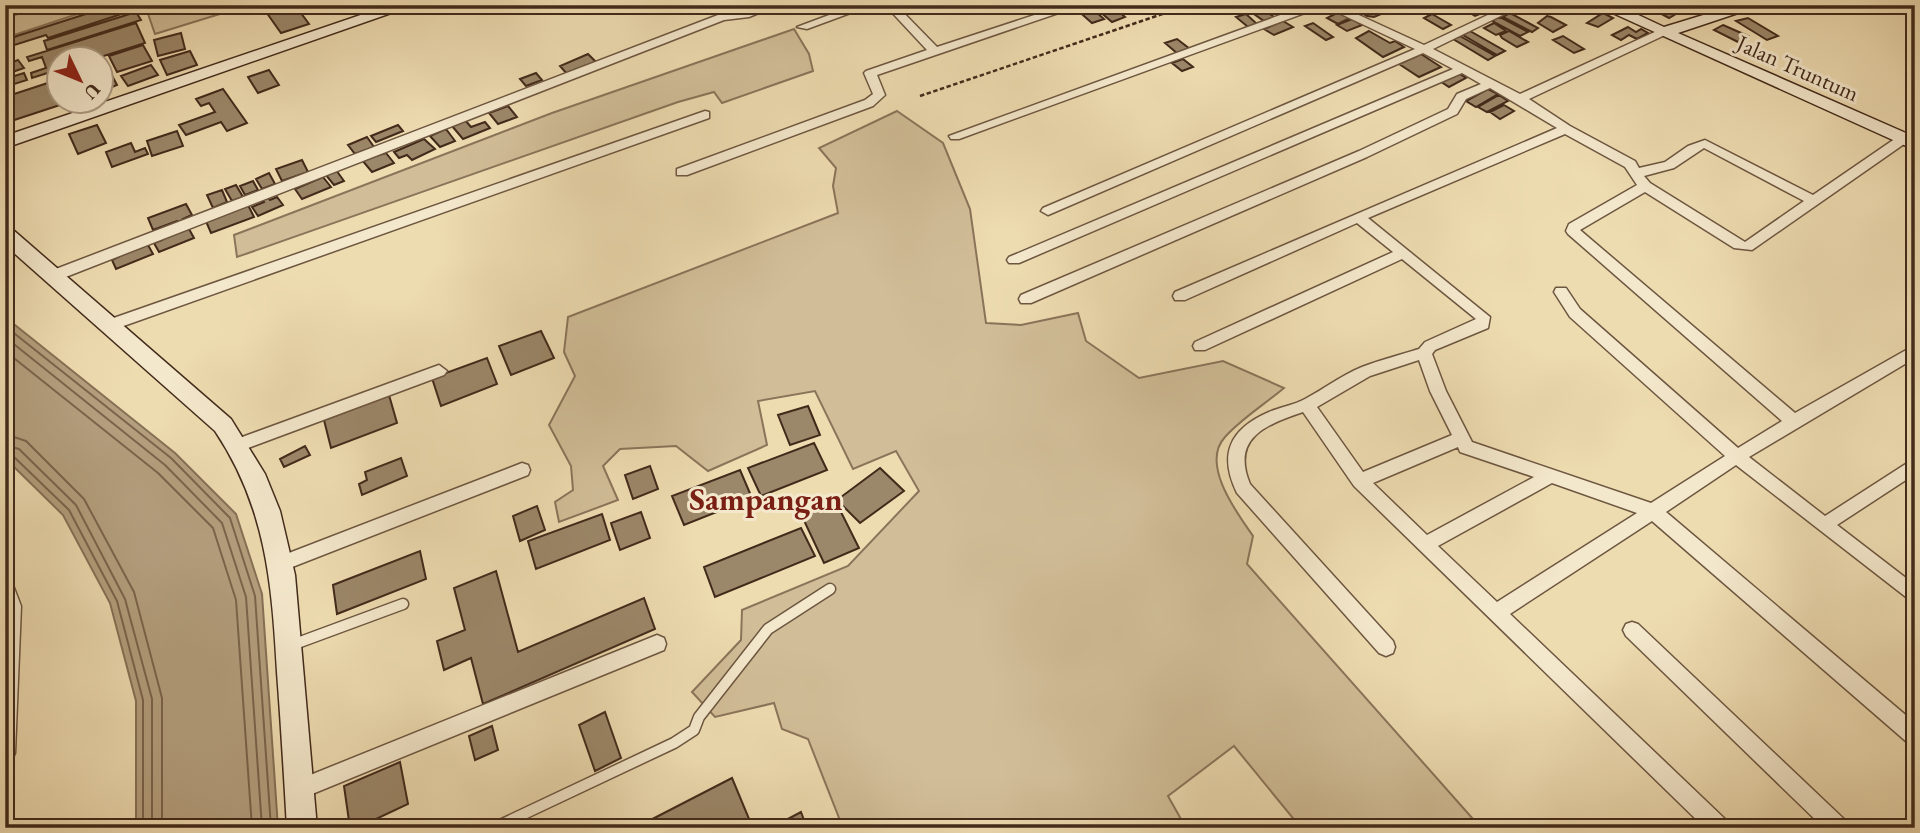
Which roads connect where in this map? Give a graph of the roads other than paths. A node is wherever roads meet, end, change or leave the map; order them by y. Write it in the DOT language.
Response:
graph roads {
  1 [pos="406,5"];
  2 [pos="773,5"];
  3 [pos="867,5"];
  4 [pos="890,5"];
  5 [pos="1077,5"];
  6 [pos="1518,5"];
  7 [pos="1603,5"];
  8 [pos="1754,5"];
  9 [pos="1328,6"];
  10 [pos="803,27"];
  11 [pos="1663,32"];
  12 [pos="1422,48"];
  13 [pos="934,51"];
  14 [pos="1462,69"];
  15 [pos="1490,84"];
  16 [pos="1520,99"];
  17 [pos="705,115"];
  18 [pos="1566,129"];
  19 [pos="955,136"];
  20 [pos="1909,141"];
  21 [pos="5,142"];
  22 [pos="682,172"];
  23 [pos="1641,180"];
  24 [pos="1815,201"];
  25 [pos="1048,211"];
  26 [pos="1358,217"];
  27 [pos="5,234"];
  28 [pos="1403,253"];
  29 [pos="1014,260"];
  30 [pos="53,276"];
  31 [pos="1561,292"];
  32 [pos="1180,296"];
  33 [pos="1026,299"];
  34 [pos="110,325"];
  35 [pos="1200,346"];
  36 [pos="1915,351"];
  37 [pos="1424,353"];
  38 [pos="439,371"];
  39 [pos="1307,405"];
  40 [pos="1793,421"];
  41 [pos="1460,439"];
  42 [pos="240,445"];
  43 [pos="1736,456"];
  44 [pos="1915,465"];
  45 [pos="522,470"];
  46 [pos="1549,476"];
  47 [pos="1360,481"];
  48 [pos="1653,511"];
  49 [pos="1825,525"];
  50 [pos="1424,545"];
  51 [pos="282,564"];
  52 [pos="5,586"];
  53 [pos="830,589"];
  54 [pos="1915,596"];
  55 [pos="403,604"];
  56 [pos="1496,613"];
  57 [pos="1632,630"];
  58 [pos="657,644"];
  59 [pos="289,646"];
  60 [pos="1386,647"];
  61 [pos="6,674"];
  62 [pos="1915,736"];
  63 [pos="5,753"];
  64 [pos="300,789"];
  65 [pos="1719,827"];
  66 [pos="302,828"];
  67 [pos="494,828"];
  68 [pos="1839,828"];
  1 -- 21 [label="main road"];
  2 -- 30 [label="street"];
  3 -- 10 [label="street"];
  4 -- 13 [label="street"];
  5 -- 13 [label="street"];
  6 -- 12 [label="street"];
  7 -- 11 [label="street"];
  8 -- 11 [label="street"];
  9 -- 12 [label="street"];
  9 -- 19 [label="street"];
  11 -- 16 [label="street"];
  11 -- 20 [label="main road, Jalan Truntum"];
  12 -- 14 [label="street"];
  12 -- 25 [label="street"];
  13 -- 22 [label="street"];
  14 -- 15 [label="street"];
  14 -- 29 [label="street"];
  15 -- 16 [label="street"];
  15 -- 33 [label="street"];
  16 -- 18 [label="street"];
  17 -- 34 [label="street"];
  18 -- 23 [label="street"];
  18 -- 26 [label="street"];
  20 -- 24 [label="street"];
  23 -- 24 [label="street"];
  23 -- 24 [label="street"];
  23 -- 40 [label="street"];
  26 -- 28 [label="street"];
  26 -- 32 [label="street"];
  27 -- 30 [label="street"];
  28 -- 35 [label="street"];
  28 -- 37 [label="street"];
  30 -- 34 [label="street"];
  31 -- 43 [label="street"];
  34 -- 42 [label="street"];
  36 -- 40 [label="street"];
  37 -- 39 [label="street"];
  37 -- 41 [label="street"];
  38 -- 42 [label="street"];
  39 -- 47 [label="street"];
  39 -- 60 [label="street"];
  40 -- 43 [label="street"];
  41 -- 46 [label="street"];
  41 -- 47 [label="street"];
  42 -- 51 [label="street"];
  43 -- 48 [label="street"];
  43 -- 49 [label="street"];
  44 -- 49 [label="street"];
  45 -- 51 [label="street"];
  46 -- 48 [label="street"];
  46 -- 50 [label="street"];
  47 -- 50 [label="street"];
  48 -- 56 [label="street"];
  48 -- 62 [label="street"];
  49 -- 54 [label="street"];
  50 -- 56 [label="street"];
  51 -- 59 [label="street"];
  52 -- 61 [label="street"];
  53 -- 67 [label="lane"];
  55 -- 59 [label="lane"];
  56 -- 65 [label="street"];
  57 -- 68 [label="street"];
  58 -- 64 [label="street"];
  59 -- 64 [label="street"];
  61 -- 63 [label="street"];
  64 -- 66 [label="street"];
}
